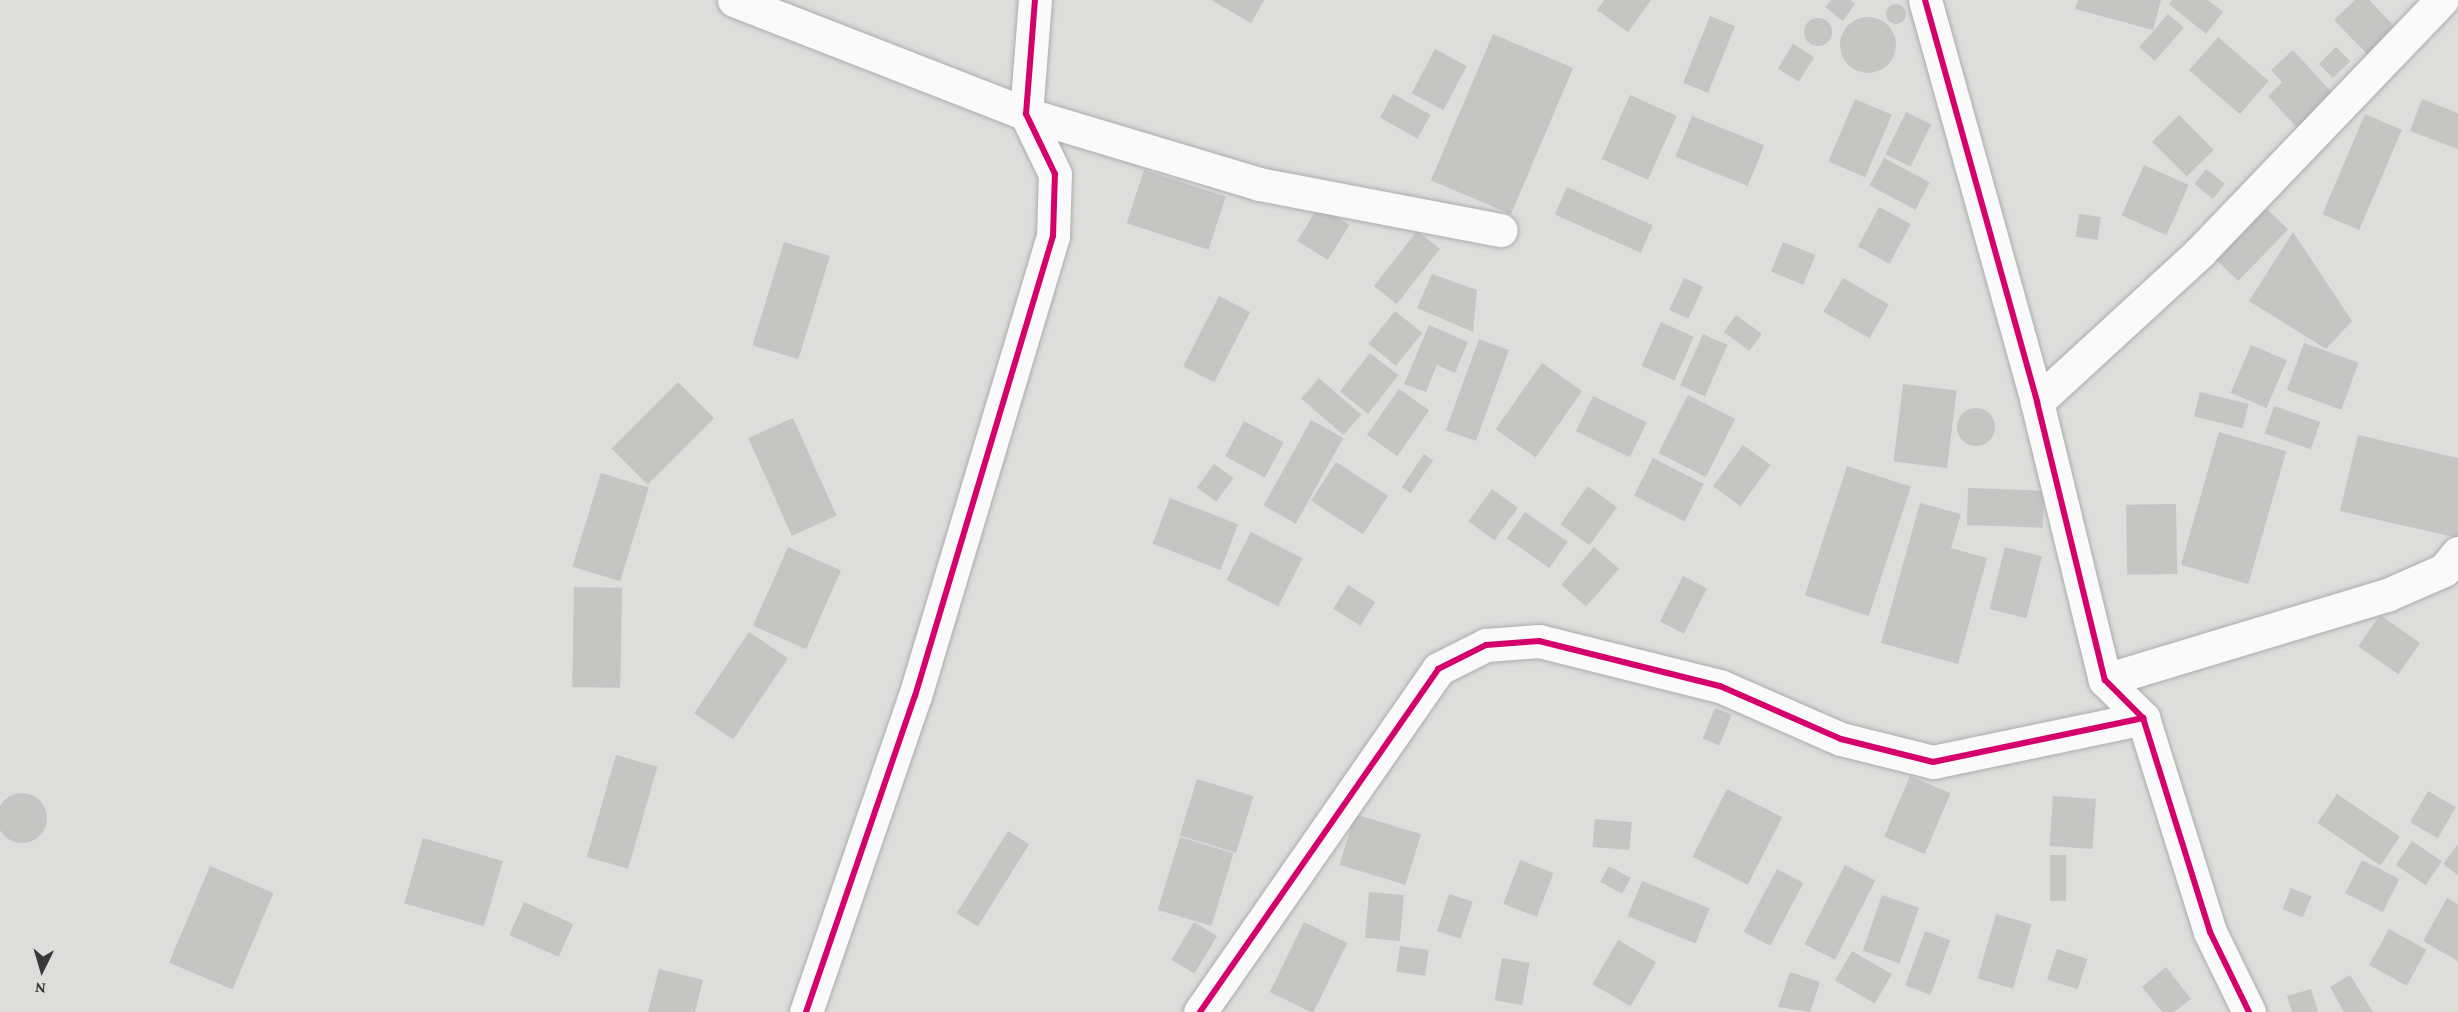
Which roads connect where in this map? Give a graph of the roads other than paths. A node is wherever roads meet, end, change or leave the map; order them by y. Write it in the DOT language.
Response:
graph roads {
  1 [pos="734,0"];
  2 [pos="1035,0"];
  3 [pos="1925,0"];
  4 [pos="2442,0"];
  5 [pos="1026,114"];
  6 [pos="1501,230"];
  7 [pos="2037,402"];
  8 [pos="2458,553"];
  9 [pos="2105,680"];
  10 [pos="2144,718"];
  11 [pos="806,1012"];
  12 [pos="1200,1012"];
  13 [pos="2249,1012"];
  1 -- 5 [label="street"];
  2 -- 5 [label="street"];
  3 -- 7 [label="street"];
  4 -- 7 [label="street"];
  5 -- 6 [label="street"];
  5 -- 11 [label="street"];
  7 -- 9 [label="street"];
  8 -- 9 [label="street"];
  9 -- 10 [label="street"];
  10 -- 12 [label="street"];
  10 -- 13 [label="street"];
}
